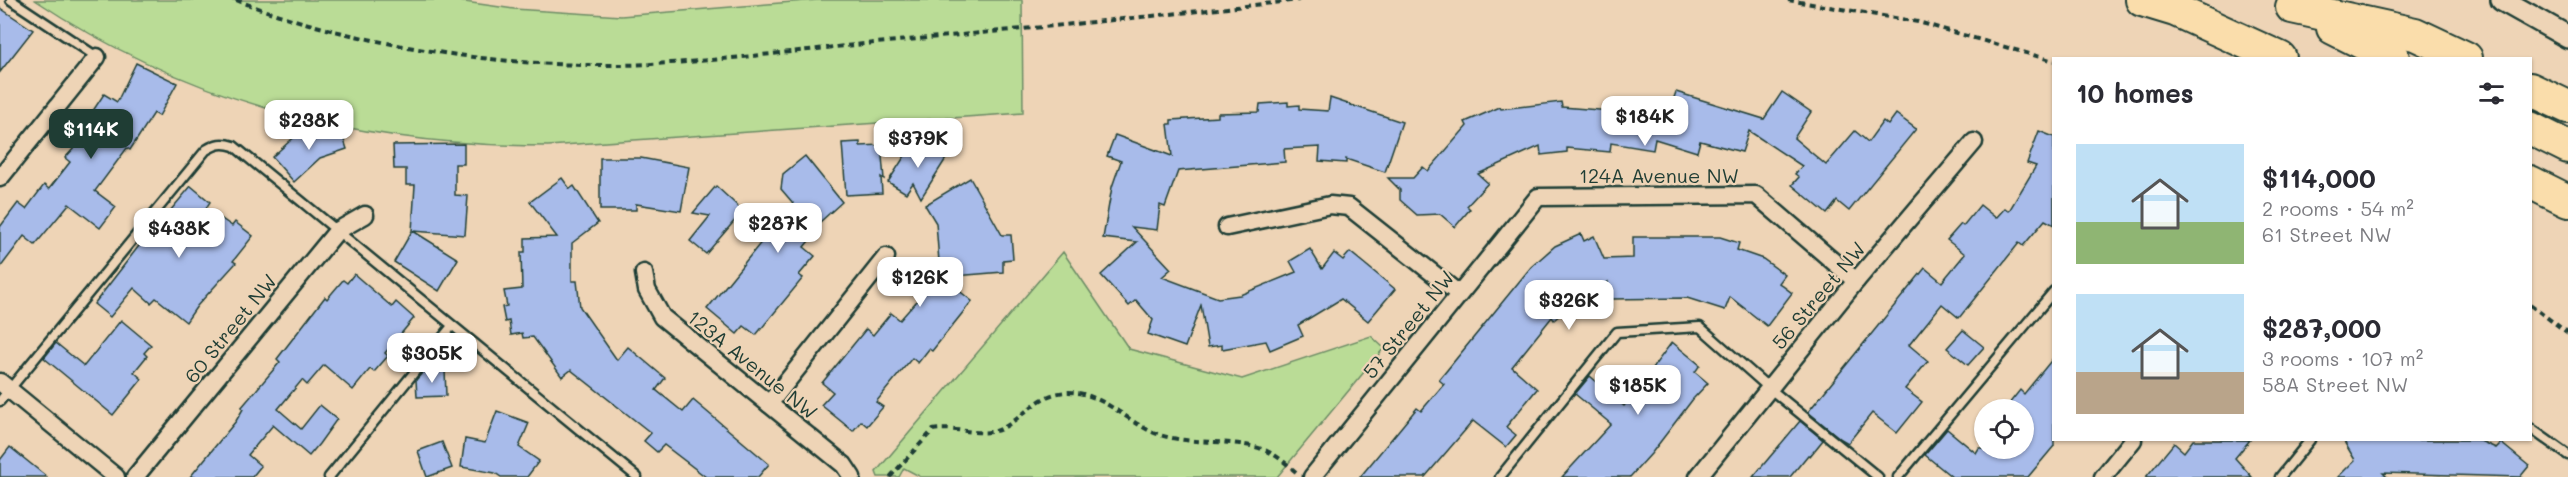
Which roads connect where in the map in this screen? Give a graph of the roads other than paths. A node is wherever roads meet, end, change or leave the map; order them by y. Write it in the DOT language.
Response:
graph roads {
  1 [pos="11,0"];
  2 [pos="2142,0"];
  3 [pos="2502,0"];
  4 [pos="2283,4"];
  5 [pos="2568,37"];
  6 [pos="97,57"];
  7 [pos="2278,57"];
  8 [pos="2391,57"];
  9 [pos="2464,57"];
  10 [pos="2532,90"];
  11 [pos="2568,107"];
  12 [pos="2532,129"];
  13 [pos="1974,142"];
  14 [pos="2568,147"];
  15 [pos="0,178"];
  16 [pos="2532,183"];
  17 [pos="1538,197"];
  18 [pos="2568,201"];
  19 [pos="365,215"];
  20 [pos="1227,227"];
  21 [pos="337,231"];
  22 [pos="886,257"];
  23 [pos="644,273"];
  24 [pos="1856,281"];
  25 [pos="2052,293"];
  26 [pos="1459,294"];
  27 [pos="452,326"];
  28 [pos="1769,388"];
  29 [pos="3,391"];
  30 [pos="769,404"];
  31 [pos="2532,429"];
  32 [pos="2132,441"];
  33 [pos="2309,441"];
  34 [pos="2568,455"];
  35 [pos="116,477"];
  36 [pos="135,477"];
  37 [pos="329,477"];
  38 [pos="637,477"];
  39 [pos="852,477"];
  40 [pos="1312,477"];
  41 [pos="1500,477"];
  42 [pos="1698,477"];
  43 [pos="1878,477"];
  44 [pos="1898,477"];
  45 [pos="2103,477"];
  46 [pos="2280,477"];
  1 -- 6 [label="lane"];
  2 -- 7 [label="highway"];
  3 -- 5 [label="street"];
  4 -- 8 [label="highway"];
  4 -- 9 [label="highway"];
  6 -- 15 [label="street"];
  10 -- 11 [label="highway"];
  12 -- 14 [label="highway"];
  13 -- 24 [label="street, 56 Street NW"];
  16 -- 18 [label="highway"];
  17 -- 24 [label="street, 124A Avenue NW"];
  17 -- 26 [label="street, 57 Street NW"];
  19 -- 21 [label="street, 60 Street NW"];
  20 -- 26 [label="street"];
  21 -- 27 [label="lane"];
  21 -- 29 [label="lane"];
  21 -- 36 [label="street, 60 Street NW"];
  22 -- 30 [label="street"];
  23 -- 30 [label="street, 123A Avenue NW"];
  24 -- 28 [label="street, 56 Street NW"];
  25 -- 44 [label="lane"];
  26 -- 40 [label="street, 57 Street NW"];
  27 -- 37 [label="lane"];
  27 -- 38 [label="lane"];
  28 -- 41 [label="lane"];
  28 -- 42 [label="street, 56 Street NW"];
  28 -- 43 [label="lane"];
  29 -- 35 [label="street"];
  30 -- 39 [label="street, 123A Avenue NW"];
  31 -- 34 [label="lane"];
  32 -- 45 [label="street"];
  33 -- 46 [label="lane"];
}
